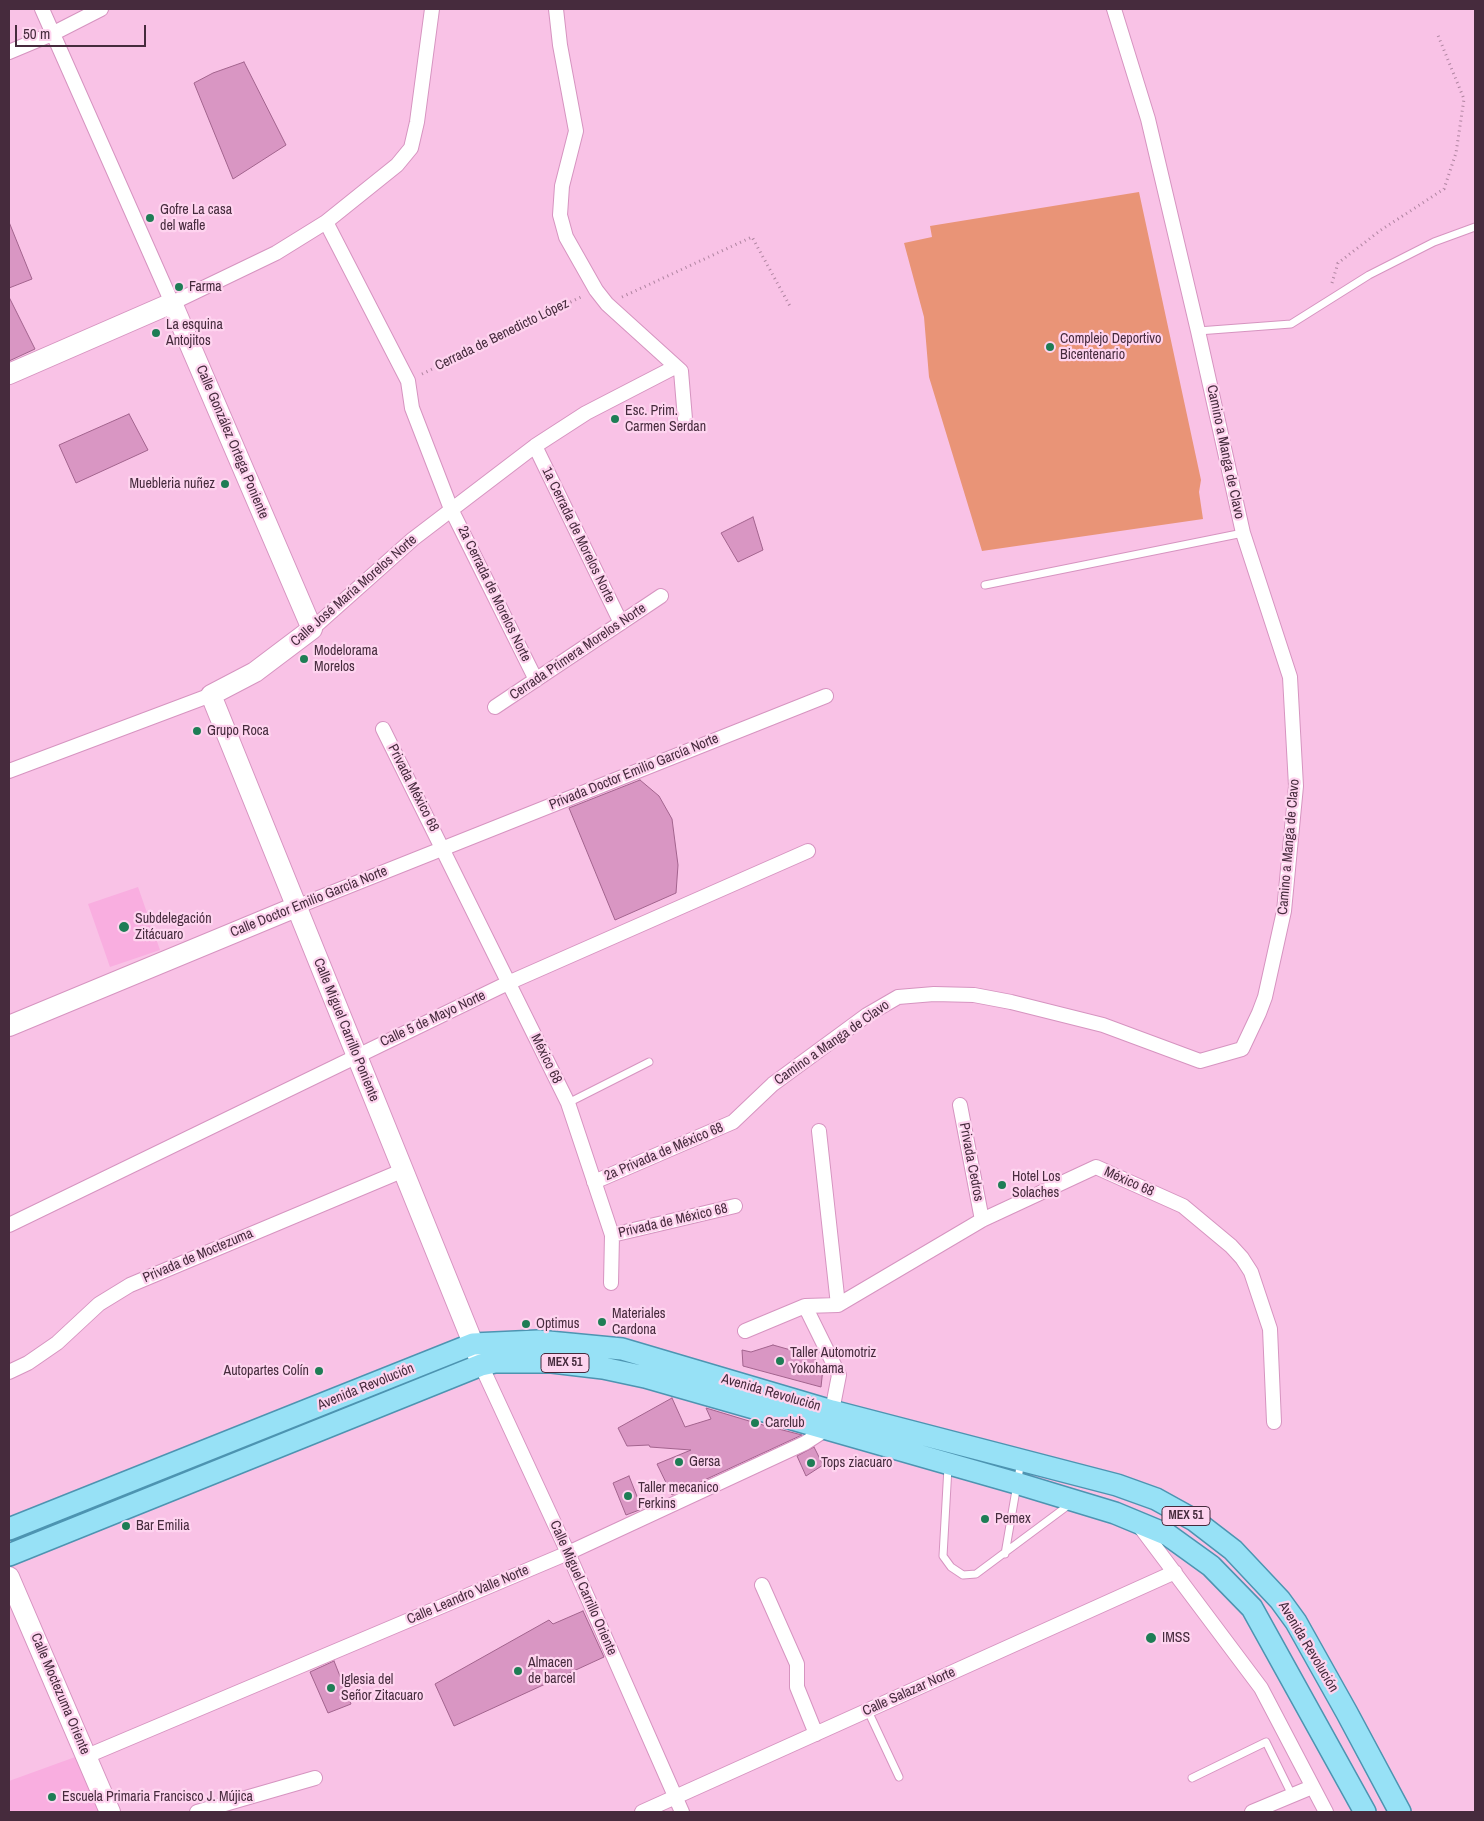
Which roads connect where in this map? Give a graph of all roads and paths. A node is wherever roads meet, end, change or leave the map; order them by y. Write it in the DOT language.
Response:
graph roads {
  1 [pos="42,9"];
  2 [pos="101,9"];
  3 [pos="432,9"];
  4 [pos="556,9"];
  5 [pos="1114,9"];
  6 [pos="1437,33"];
  7 [pos="52,34"];
  8 [pos="9,52"];
  9 [pos="326,222"];
  10 [pos="1475,227"];
  11 [pos="596,290"];
  12 [pos="172,303"];
  13 [pos="1326,303"];
  14 [pos="608,304"];
  15 [pos="791,308"];
  16 [pos="1198,331"];
  17 [pos="675,367"];
  18 [pos="9,374"];
  19 [pos="408,381"];
  20 [pos="685,419"];
  21 [pos="535,446"];
  22 [pos="452,509"];
  23 [pos="1243,533"];
  24 [pos="986,585"];
  25 [pos="661,596"];
  26 [pos="620,623"];
  27 [pos="312,629"];
  28 [pos="536,680"];
  29 [pos="212,695"];
  30 [pos="826,696"];
  31 [pos="495,707"];
  32 [pos="383,729"];
  33 [pos="9,771"];
  34 [pos="443,848"];
  35 [pos="808,851"];
  36 [pos="296,907"];
  37 [pos="508,984"];
  38 [pos="9,1026"];
  39 [pos="356,1056"];
  40 [pos="649,1062"];
  41 [pos="568,1103"];
  42 [pos="960,1104"];
  43 [pos="733,1122"];
  44 [pos="819,1131"];
  45 [pos="404,1170"];
  46 [pos="594,1182"];
  47 [pos="735,1206"];
  48 [pos="982,1220"];
  49 [pos="9,1225"];
  50 [pos="612,1235"];
  51 [pos="612,1283"];
  52 [pos="838,1305"];
  53 [pos="805,1306"];
  54 [pos="745,1331"];
  55 [pos="473,1344"];
  56 [pos="481,1365"];
  57 [pos="9,1372"];
  58 [pos="829,1420"];
  59 [pos="1274,1422"];
  60 [pos="949,1453"];
  61 [pos="1022,1461"];
  62 [pos="1016,1483"];
  63 [pos="1074,1500"];
  64 [pos="1136,1521"];
  65 [pos="9,1529"];
  66 [pos="568,1553"];
  67 [pos="1005,1554"];
  68 [pos="9,1555"];
  69 [pos="1175,1572"];
  70 [pos="9,1577"];
  71 [pos="762,1586"];
  72 [pos="868,1710"];
  73 [pos="816,1734"];
  74 [pos="87,1756"];
  75 [pos="899,1777"];
  76 [pos="315,1778"];
  77 [pos="1192,1778"];
  78 [pos="1312,1786"];
  79 [pos="1292,1795"];
  80 [pos="675,1798"];
  81 [pos="110,1812"];
  82 [pos="197,1812"];
  83 [pos="642,1812"];
  84 [pos="682,1812"];
  85 [pos="1252,1812"];
  86 [pos="1326,1812"];
  87 [pos="1366,1812"];
  88 [pos="1400,1812"];
  1 -- 7 [label="street, Calle González Ortega Poniente"];
  2 -- 7 [label="street"];
  3 -- 9 [label="street"];
  4 -- 11 [label="street"];
  5 -- 16 [label="street, Camino a Manga de Clavo"];
  6 -- 13 [label="path"];
  7 -- 8 [label="street"];
  7 -- 12 [label="street, Calle González Ortega Poniente"];
  9 -- 12 [label="street"];
  9 -- 19 [label="street"];
  10 -- 13 [label="lane"];
  11 -- 14 [label="street"];
  11 -- 19 [label="path, Cerrada de Benedicto López"];
  12 -- 18 [label="street"];
  12 -- 27 [label="street, Calle González Ortega Poniente"];
  13 -- 16 [label="lane"];
  14 -- 15 [label="path"];
  14 -- 17 [label="street"];
  16 -- 23 [label="street, Camino a Manga de Clavo"];
  17 -- 20 [label="street"];
  17 -- 21 [label="street, Calle José María Morelos Norte"];
  19 -- 22 [label="street, 2a Cerrada de Morelos Norte"];
  21 -- 22 [label="street, Calle José María Morelos Norte"];
  21 -- 26 [label="street, 1a Cerrada de Morelos Norte"];
  22 -- 27 [label="street, Calle José María Morelos Norte"];
  22 -- 28 [label="street, 2a Cerrada de Morelos Norte"];
  23 -- 24 [label="lane"];
  23 -- 43 [label="street, Camino a Manga de Clavo"];
  25 -- 26 [label="street, Cerrada Primera Morelos Norte"];
  26 -- 28 [label="street, Cerrada Primera Morelos Norte"];
  27 -- 29 [label="street, Calle José María Morelos Norte"];
  28 -- 31 [label="street, Cerrada Primera Morelos Norte"];
  29 -- 33 [label="street, Calle José María Morelos Norte"];
  29 -- 36 [label="street, Calle Miguel Carrillo Poniente"];
  30 -- 34 [label="street, Privada Doctor Emilio García Norte"];
  32 -- 34 [label="street, Privada México 68"];
  34 -- 36 [label="street, Calle Doctor Emilio García Norte"];
  34 -- 37 [label="street, México 68"];
  35 -- 37 [label="street, Calle 5 de Mayo Norte"];
  36 -- 38 [label="street, Calle Doctor Emilio García Norte"];
  36 -- 39 [label="street, Calle Miguel Carrillo Poniente"];
  37 -- 39 [label="street, Calle 5 de Mayo Norte"];
  37 -- 41 [label="street, México 68"];
  39 -- 45 [label="street, Calle Miguel Carrillo Poniente"];
  39 -- 49 [label="street, Calle 5 de Mayo Norte"];
  40 -- 41 [label="lane"];
  41 -- 46 [label="street, México 68"];
  42 -- 48 [label="street, Privada Cedros"];
  43 -- 46 [label="street, 2a Privada de México 68"];
  44 -- 52 [label="street"];
  45 -- 55 [label="street, Calle Miguel Carrillo Poniente"];
  45 -- 57 [label="street, Privada de Moctezuma"];
  46 -- 50 [label="street, México 68"];
  47 -- 50 [label="street, Privada de México 68"];
  48 -- 52 [label="street, México 68"];
  48 -- 59 [label="street, México 68"];
  50 -- 51 [label="street, México 68"];
  52 -- 53 [label="street, México 68"];
  53 -- 54 [label="street, México 68"];
  53 -- 58 [label="street"];
  55 -- 56 [label="street, Calle Miguel Carrillo Poniente"];
  55 -- 58 [label="main road, Avenida Revolución / MEX 51"];
  55 -- 65 [label="main road, Avenida Revolución / MEX 51"];
  56 -- 58 [label="main road, Avenida Revolución / MEX 51"];
  56 -- 66 [label="street, Calle Miguel Carrillo Oriente"];
  56 -- 68 [label="main road, Avenida Revolución / MEX 51"];
  58 -- 60 [label="main road, Avenida Revolución / MEX 51"];
  58 -- 66 [label="street, Calle Leandro Valle Norte"];
  60 -- 61 [label="main road, Avenida Revolución / MEX 51"];
  60 -- 62 [label="main road, Avenida Revolución / MEX 51"];
  60 -- 67 [label="lane"];
  61 -- 62 [label="lane"];
  61 -- 88 [label="main road, Avenida Revolución / MEX 51"];
  62 -- 63 [label="main road, Avenida Revolución / MEX 51"];
  62 -- 67 [label="lane"];
  63 -- 64 [label="main road, Avenida Revolución / MEX 51"];
  63 -- 67 [label="lane"];
  64 -- 69 [label="street"];
  64 -- 87 [label="main road, Avenida Revolución / MEX 51"];
  66 -- 74 [label="street, Calle Leandro Valle Norte"];
  66 -- 80 [label="street, Calle Miguel Carrillo Oriente"];
  69 -- 72 [label="street, Calle Salazar Norte"];
  69 -- 78 [label="street"];
  70 -- 74 [label="street, Calle Moctezuma Oriente"];
  71 -- 73 [label="street"];
  72 -- 73 [label="street, Calle Salazar Norte"];
  72 -- 75 [label="lane"];
  73 -- 80 [label="street, Calle Salazar Norte"];
  74 -- 81 [label="street, Calle Moctezuma Oriente"];
  76 -- 82 [label="street"];
  77 -- 79 [label="lane"];
  78 -- 79 [label="street"];
  78 -- 86 [label="street"];
  79 -- 85 [label="street"];
  80 -- 83 [label="street, Calle Salazar Norte"];
  80 -- 84 [label="street, Calle Miguel Carrillo Oriente"];
}
